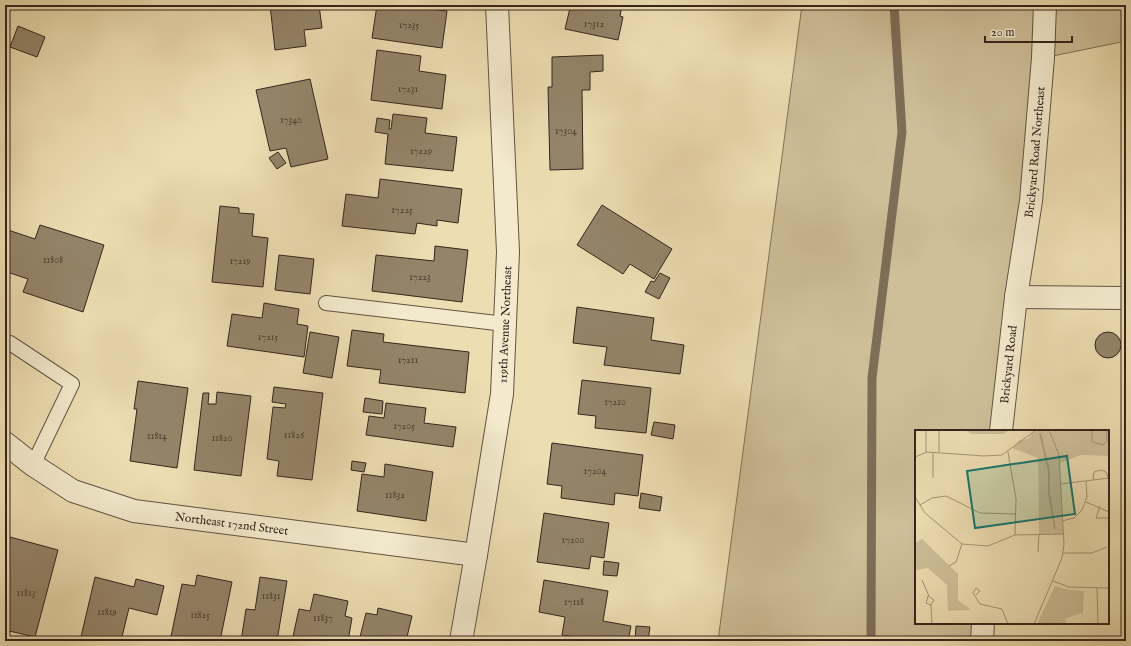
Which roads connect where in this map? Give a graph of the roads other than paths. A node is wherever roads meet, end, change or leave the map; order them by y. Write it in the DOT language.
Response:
graph roads {
  1 [pos="497,5"];
  2 [pos="1044,5"];
  3 [pos="1016,298"];
  4 [pos="1126,298"];
  5 [pos="326,303"];
  6 [pos="505,324"];
  7 [pos="10,343"];
  8 [pos="1001,430"];
  9 [pos="5,443"];
  10 [pos="32,465"];
  11 [pos="476,555"];
  12 [pos="983,624"];
  13 [pos="460,641"];
  14 [pos="982,641"];
  1 -- 6 [label="street, 119th Avenue Northeast"];
  2 -- 3 [label="street, Brickyard Road Northeast"];
  3 -- 4 [label="street"];
  3 -- 8 [label="street, Brickyard Road"];
  5 -- 6 [label="lane"];
  6 -- 11 [label="street, 119th Avenue Northeast"];
  7 -- 10 [label="lane"];
  9 -- 10 [label="street, Northeast 172nd Street"];
  10 -- 11 [label="street, Northeast 172nd Street"];
  11 -- 13 [label="street, 119th Avenue Northeast"];
  12 -- 14 [label="street"];
}
